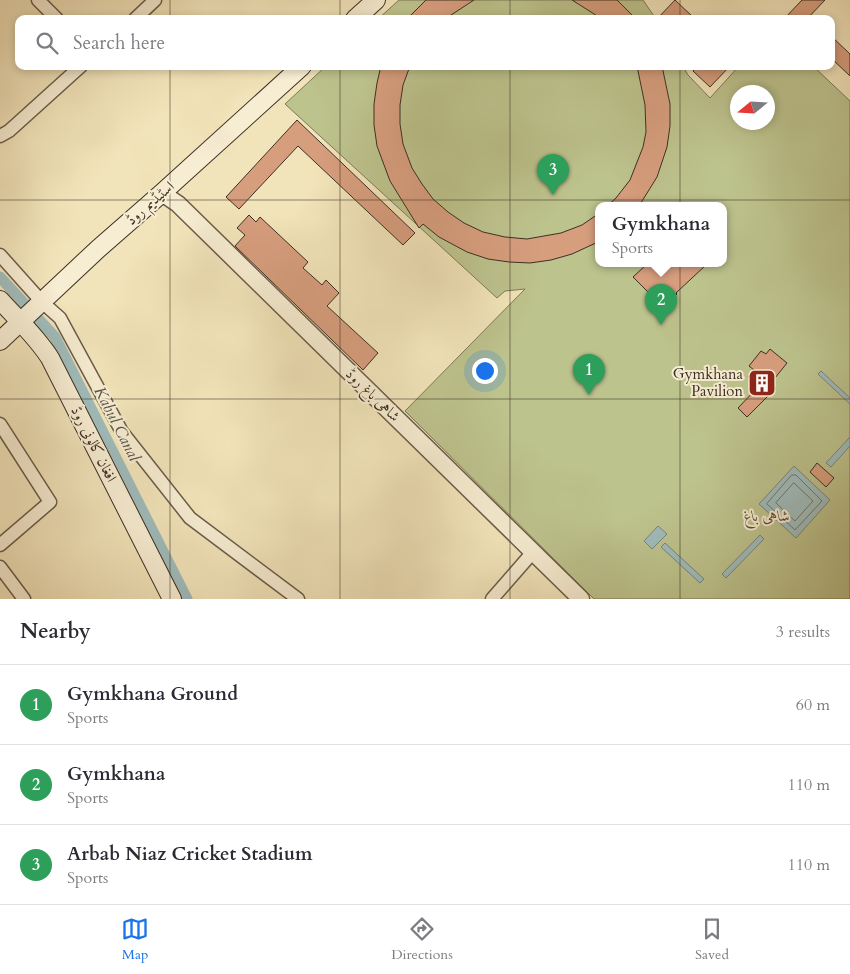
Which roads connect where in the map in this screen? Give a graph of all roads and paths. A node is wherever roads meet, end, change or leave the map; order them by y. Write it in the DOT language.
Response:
graph roads {
  1 [pos="38,0"];
  2 [pos="156,0"];
  3 [pos="376,0"];
  4 [pos="53,15"];
  5 [pos="139,15"];
  6 [pos="359,15"];
  7 [pos="77,70"];
  8 [pos="298,70"];
  9 [pos="0,136"];
  10 [pos="162,193"];
  11 [pos="0,255"];
  12 [pos="0,300"];
  13 [pos="42,302"];
  14 [pos="21,321"];
  15 [pos="0,341"];
  16 [pos="0,424"];
  17 [pos="0,545"];
  18 [pos="532,552"];
  19 [pos="0,567"];
  20 [pos="24,599"];
  21 [pos="172,599"];
  22 [pos="298,599"];
  23 [pos="492,599"];
  24 [pos="581,599"];
  1 -- 4 [label="street"];
  2 -- 5 [label="street"];
  3 -- 6 [label="main road"];
  7 -- 9 [label="street"];
  8 -- 10 [label="main road, اسٹیڈیم روڈ"];
  10 -- 13 [label="main road, اسٹیڈیم روڈ"];
  10 -- 18 [label="street, شاہی باغ روڈ"];
  11 -- 13 [label="street"];
  12 -- 14 [label="main road, افغان کالونی روڈ"];
  13 -- 14 [label="main road, اسٹیڈیم روڈ"];
  13 -- 22 [label="street"];
  14 -- 15 [label="main road, اسٹیڈیم روڈ"];
  14 -- 21 [label="main road, افغان کالونی روڈ"];
  16 -- 17 [label="street"];
  18 -- 23 [label="street"];
  18 -- 24 [label="street, شاہی باغ روڈ"];
  19 -- 20 [label="street"];
}
